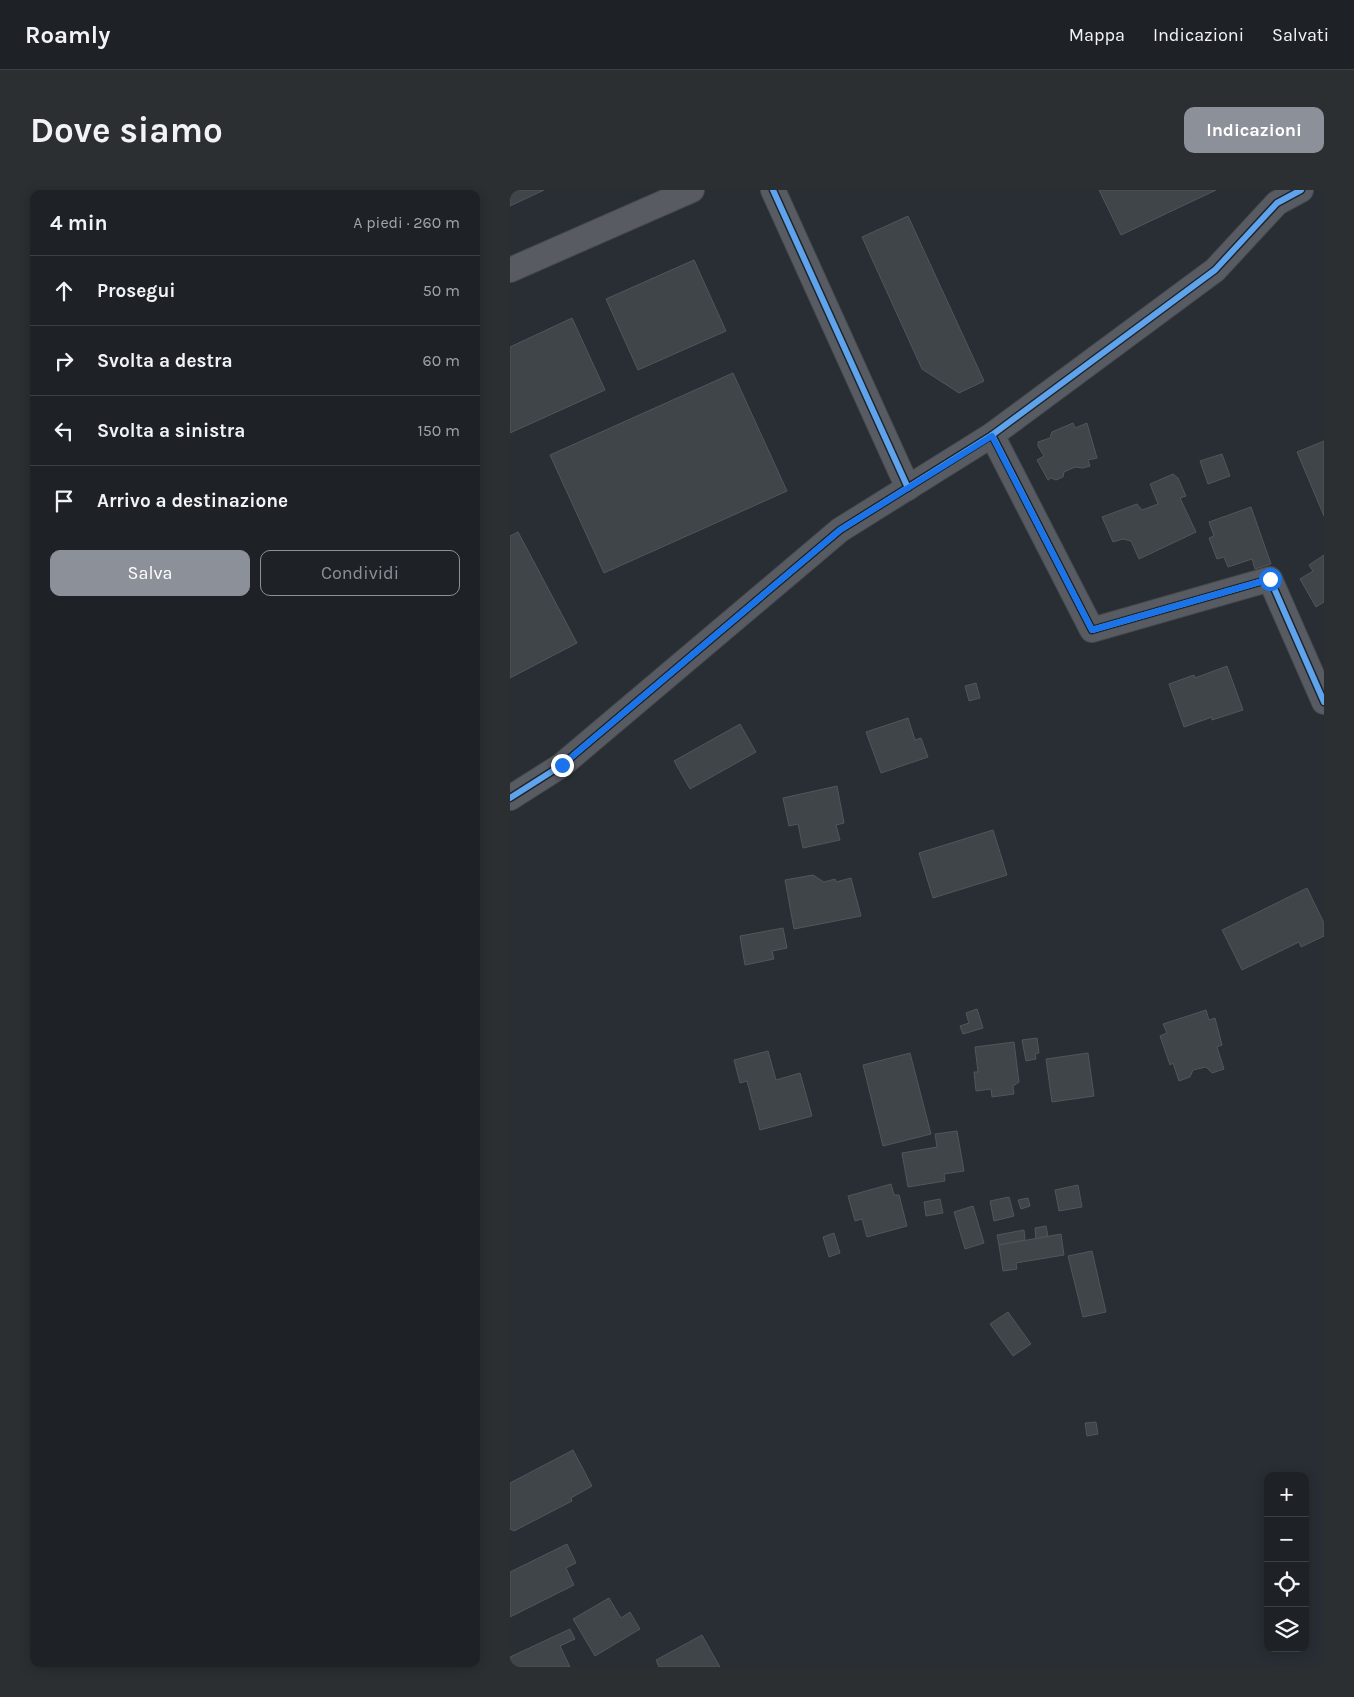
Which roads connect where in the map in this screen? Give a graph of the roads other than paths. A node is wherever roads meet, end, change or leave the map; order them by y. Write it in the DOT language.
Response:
graph roads {
  1 [pos="692,190"];
  2 [pos="773,190"];
  3 [pos="1301,190"];
  4 [pos="510,270"];
  5 [pos="992,436"];
  6 [pos="908,488"];
  7 [pos="1324,702"];
  8 [pos="510,798"];
  1 -- 4 [label="street"];
  2 -- 6 [label="street"];
  3 -- 5 [label="street"];
  5 -- 6 [label="street"];
  5 -- 7 [label="street"];
  6 -- 8 [label="street"];
}
